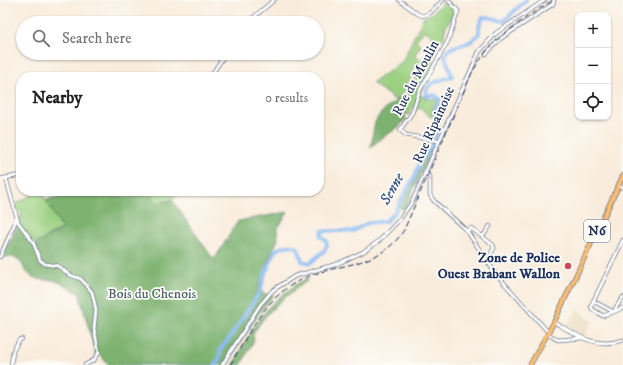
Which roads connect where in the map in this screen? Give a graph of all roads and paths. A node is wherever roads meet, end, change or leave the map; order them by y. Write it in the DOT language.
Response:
graph roads {
  1 [pos="274,0"];
  2 [pos="399,0"];
  3 [pos="443,0"];
  4 [pos="448,0"];
  5 [pos="546,0"];
  6 [pos="554,0"];
  7 [pos="255,16"];
  8 [pos="486,54"];
  9 [pos="221,60"];
  10 [pos="213,72"];
  11 [pos="436,140"];
  12 [pos="425,172"];
  13 [pos="16,176"];
  14 [pos="623,176"];
  15 [pos="6,178"];
  16 [pos="0,179"];
  17 [pos="621,187"];
  18 [pos="17,218"];
  19 [pos="490,226"];
  20 [pos="467,231"];
  21 [pos="483,236"];
  22 [pos="623,240"];
  23 [pos="0,257"];
  24 [pos="486,261"];
  25 [pos="623,297"];
  26 [pos="593,301"];
  27 [pos="623,308"];
  28 [pos="613,311"];
  29 [pos="554,322"];
  30 [pos="548,334"];
  31 [pos="582,338"];
  32 [pos="22,339"];
  33 [pos="623,340"];
  34 [pos="11,365"];
  35 [pos="85,365"];
  36 [pos="222,365"];
  37 [pos="530,365"];
  1 -- 7 [label="street"];
  2 -- 3 [label="street"];
  4 -- 11 [label="street, Rue du Moulin"];
  5 -- 11 [label="street, Rue Ripainoise"];
  6 -- 8 [label="street"];
  9 -- 10 [label="street"];
  11 -- 12 [label="street, Rue Ripainoise"];
  12 -- 20 [label="street"];
  12 -- 36 [label="street, Rue Ripainoise"];
  13 -- 15 [label="street"];
  14 -- 17 [label="main road, N6"];
  15 -- 16 [label="street"];
  15 -- 18 [label="street"];
  17 -- 29 [label="main road, N6"];
  18 -- 23 [label="street"];
  18 -- 35 [label="street"];
  19 -- 21 [label="street"];
  20 -- 21 [label="street"];
  20 -- 24 [label="street"];
  21 -- 24 [label="street"];
  22 -- 26 [label="street"];
  24 -- 30 [label="street"];
  25 -- 28 [label="street"];
  26 -- 28 [label="street"];
  26 -- 28 [label="street"];
  27 -- 28 [label="street"];
  29 -- 30 [label="main road, N6"];
  29 -- 31 [label="street"];
  30 -- 31 [label="street"];
  30 -- 37 [label="main road, N6"];
  31 -- 33 [label="street"];
  32 -- 34 [label="street"];
}
